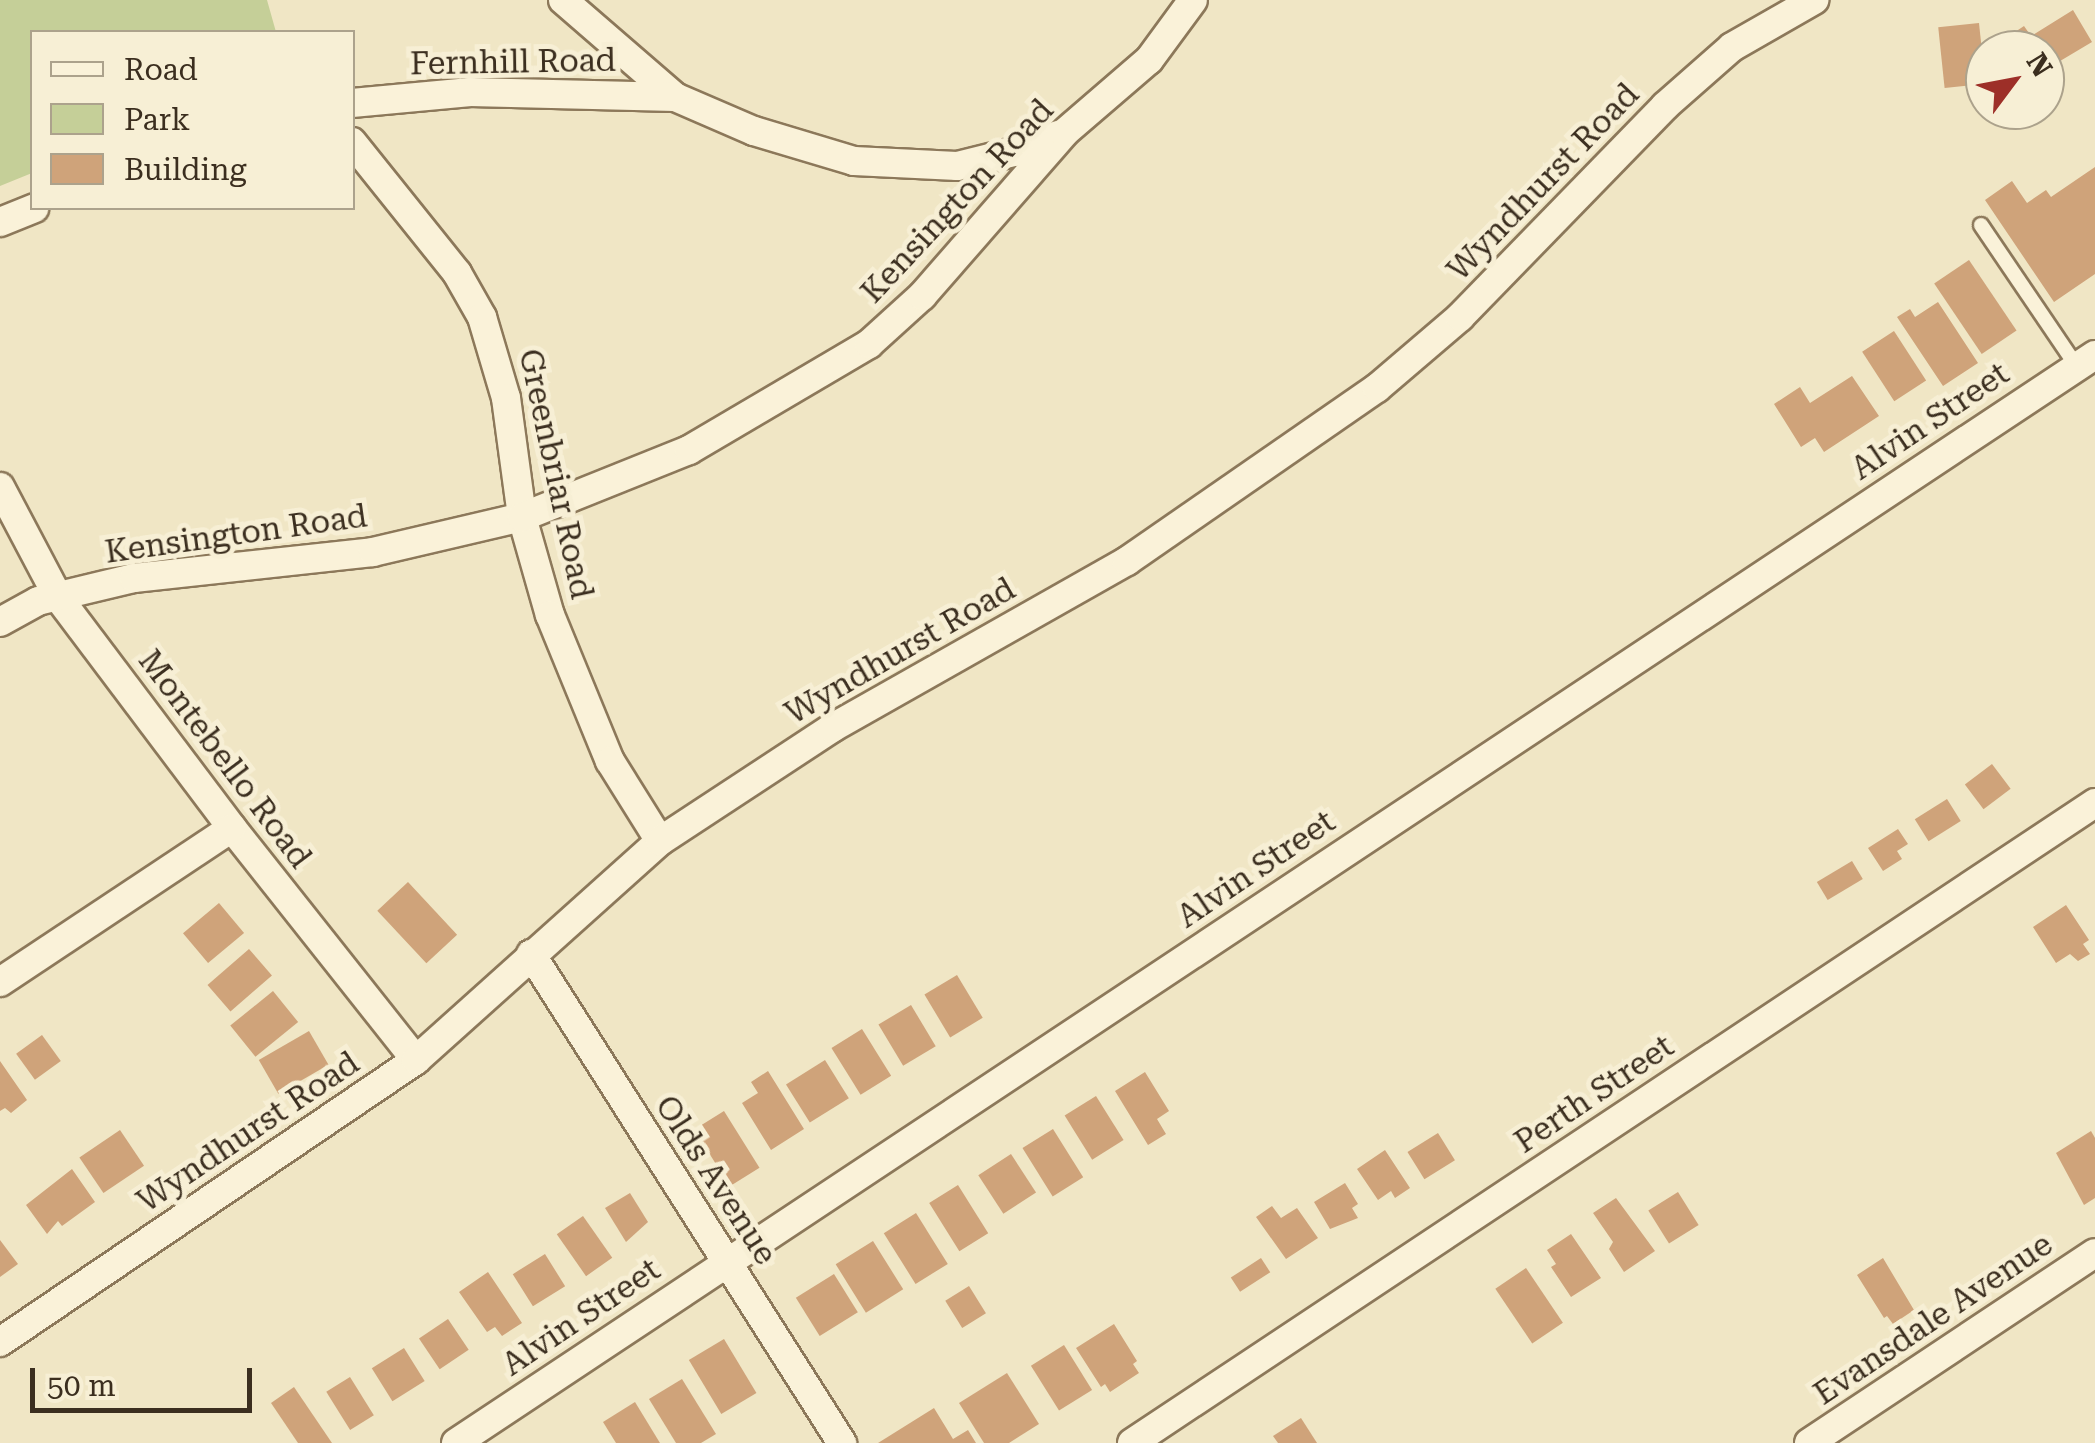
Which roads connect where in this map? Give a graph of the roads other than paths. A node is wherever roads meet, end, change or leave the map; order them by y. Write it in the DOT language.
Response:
graph roads {
  1 [pos="563,0"];
  2 [pos="1193,0"];
  3 [pos="1814,0"];
  4 [pos="675,97"];
  5 [pos="355,102"];
  6 [pos="1064,133"];
  7 [pos="355,146"];
  8 [pos="30,210"];
  9 [pos="0,222"];
  10 [pos="1981,224"];
  11 [pos="2086,361"];
  12 [pos="0,487"];
  13 [pos="522,517"];
  14 [pos="58,597"];
  15 [pos="0,622"];
  16 [pos="2095,803"];
  17 [pos="232,828"];
  18 [pos="660,840"];
  19 [pos="531,954"];
  20 [pos="0,982"];
  21 [pos="416,1060"];
  22 [pos="2095,1253"];
  23 [pos="727,1262"];
  24 [pos="0,1342"];
  25 [pos="456,1443"];
  26 [pos="842,1443"];
  27 [pos="1132,1443"];
  28 [pos="1809,1443"];
  1 -- 4 [label="street"];
  2 -- 6 [label="street, Kensington Road"];
  3 -- 18 [label="street, Wyndhurst Road"];
  4 -- 5 [label="street, Fernhill Road"];
  4 -- 6 [label="street"];
  6 -- 13 [label="street, Kensington Road"];
  7 -- 13 [label="street, Greenbriar Road"];
  8 -- 9 [label="street"];
  10 -- 11 [label="lane"];
  11 -- 23 [label="street, Alvin Street"];
  12 -- 14 [label="street, Montebello Road"];
  13 -- 14 [label="street, Kensington Road"];
  13 -- 18 [label="street, Greenbriar Road"];
  14 -- 15 [label="street, Kensington Road"];
  14 -- 17 [label="street, Montebello Road"];
  16 -- 27 [label="street, Perth Street"];
  17 -- 20 [label="street"];
  17 -- 21 [label="street, Montebello Road"];
  18 -- 19 [label="street, Wyndhurst Road"];
  19 -- 21 [label="street, Wyndhurst Road"];
  19 -- 23 [label="street, Olds Avenue"];
  21 -- 24 [label="street, Wyndhurst Road"];
  22 -- 28 [label="street, Evansdale Avenue"];
  23 -- 25 [label="street, Alvin Street"];
  23 -- 26 [label="street, Olds Avenue"];
}
